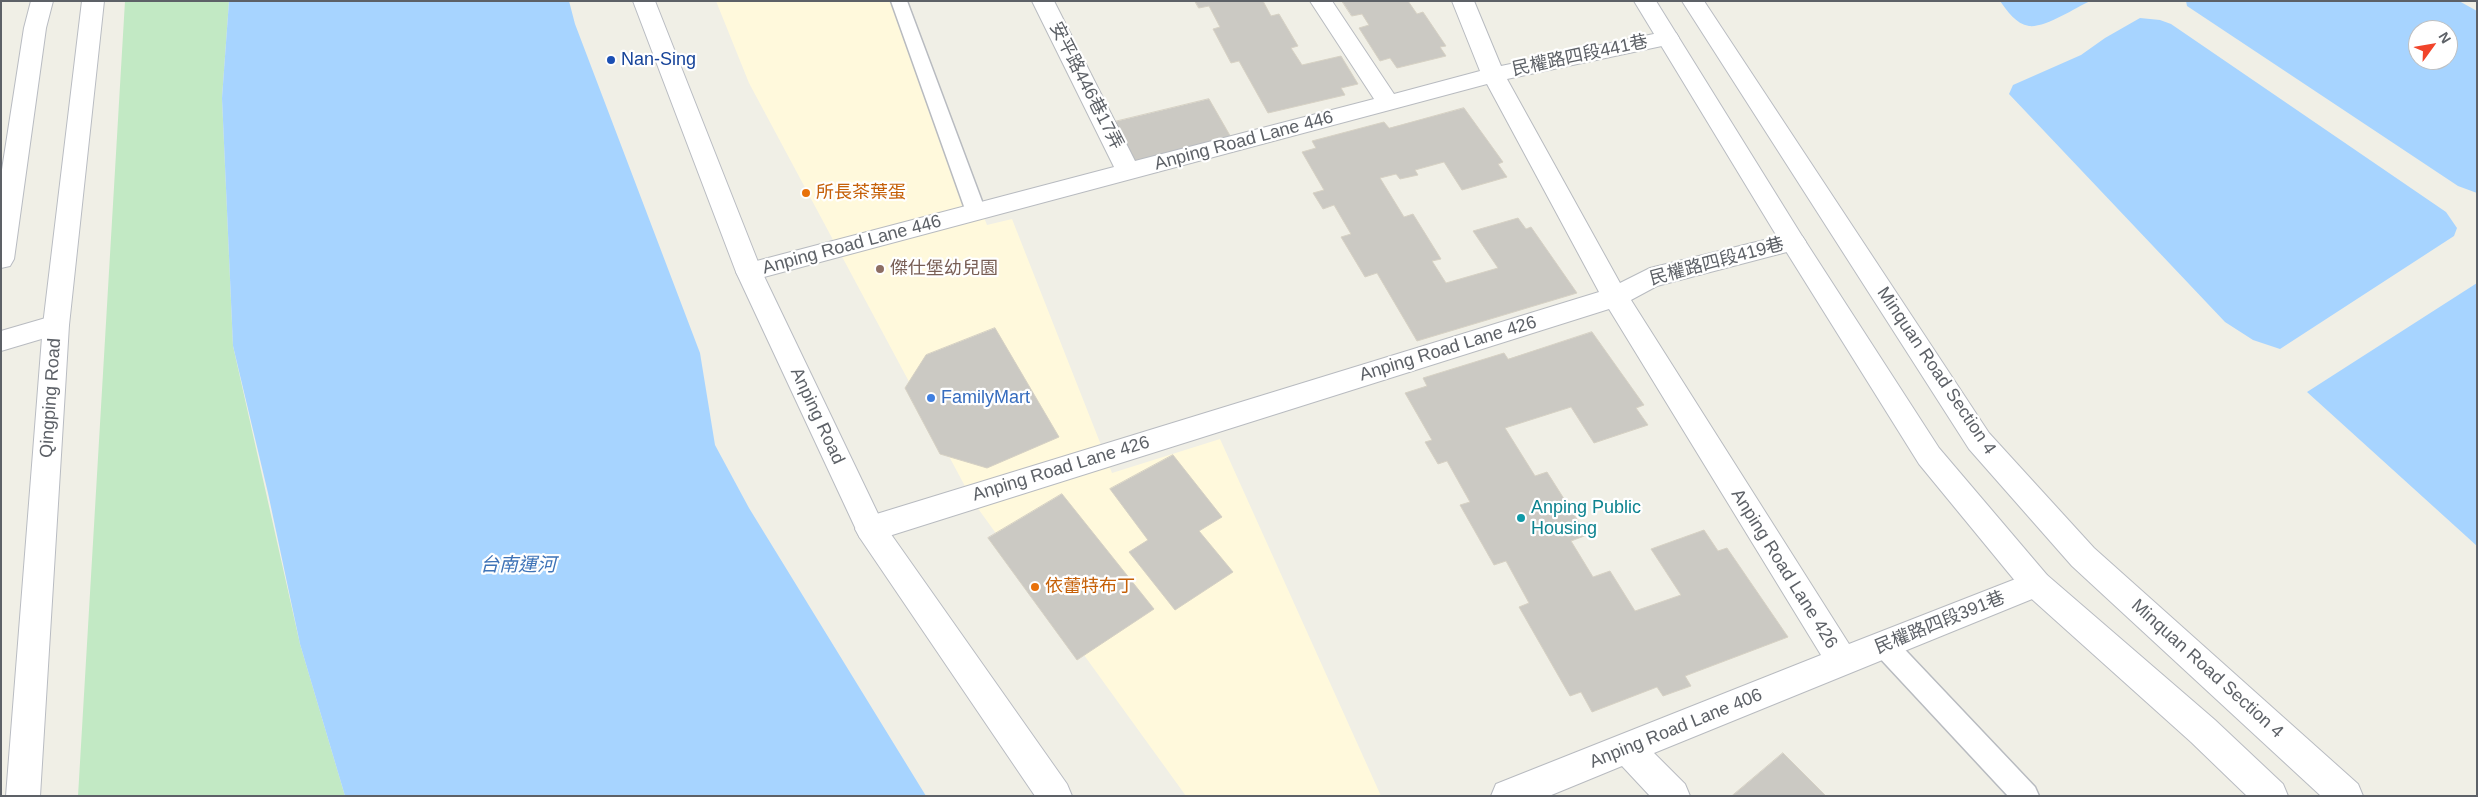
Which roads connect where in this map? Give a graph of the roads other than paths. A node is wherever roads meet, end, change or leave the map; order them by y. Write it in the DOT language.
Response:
graph roads {
  1 [pos="42,1"];
  2 [pos="93,1"];
  3 [pos="644,1"];
  4 [pos="899,1"];
  5 [pos="1043,1"];
  6 [pos="1321,1"];
  7 [pos="1463,1"];
  8 [pos="1645,1"];
  9 [pos="1693,1"];
  10 [pos="1668,38"];
  11 [pos="1493,75"];
  12 [pos="1388,103"];
  13 [pos="1128,171"];
  14 [pos="976,212"];
  15 [pos="1793,242"];
  16 [pos="1,259"];
  17 [pos="749,272"];
  18 [pos="1615,297"];
  19 [pos="56,325"];
  20 [pos="1,341"];
  21 [pos="870,529"];
  22 [pos="2036,584"];
  23 [pos="1884,646"];
  24 [pos="1843,662"];
  25 [pos="1627,748"];
  26 [pos="23,796"];
  27 [pos="1055,796"];
  28 [pos="1508,796"];
  29 [pos="1673,796"];
  30 [pos="2026,796"];
  31 [pos="2271,796"];
  32 [pos="2346,796"];
  1 -- 16 [label="street"];
  2 -- 19 [label="street, Qingping Road"];
  3 -- 17 [label="street, Anping Road"];
  4 -- 14 [label="lane"];
  5 -- 13 [label="street, 安平路446巷17弄"];
  6 -- 12 [label="street"];
  7 -- 11 [label="street"];
  8 -- 10 [label="street"];
  9 -- 32 [label="street, Minquan Road Section 4"];
  10 -- 11 [label="street, 民權路四段441巷"];
  10 -- 15 [label="street"];
  11 -- 12 [label="street, Anping Road Lane 446"];
  11 -- 18 [label="street"];
  12 -- 13 [label="street, Anping Road Lane 446"];
  13 -- 14 [label="street, Anping Road Lane 446"];
  14 -- 17 [label="street, Anping Road Lane 446"];
  15 -- 18 [label="street, 民權路四段419巷"];
  15 -- 22 [label="street"];
  17 -- 21 [label="street, Anping Road"];
  18 -- 21 [label="street, Anping Road Lane 426"];
  18 -- 24 [label="street, Anping Road Lane 426"];
  19 -- 20 [label="street"];
  19 -- 26 [label="street, Qingping Road"];
  21 -- 27 [label="street, Anping Road"];
  22 -- 23 [label="street, 民權路四段391巷"];
  22 -- 31 [label="street"];
  23 -- 24 [label="street, 民權路四段391巷"];
  23 -- 30 [label="lane"];
  24 -- 25 [label="street, Anping Road Lane 406"];
  25 -- 28 [label="street, Anping Road Lane 406"];
  25 -- 29 [label="street"];
}
